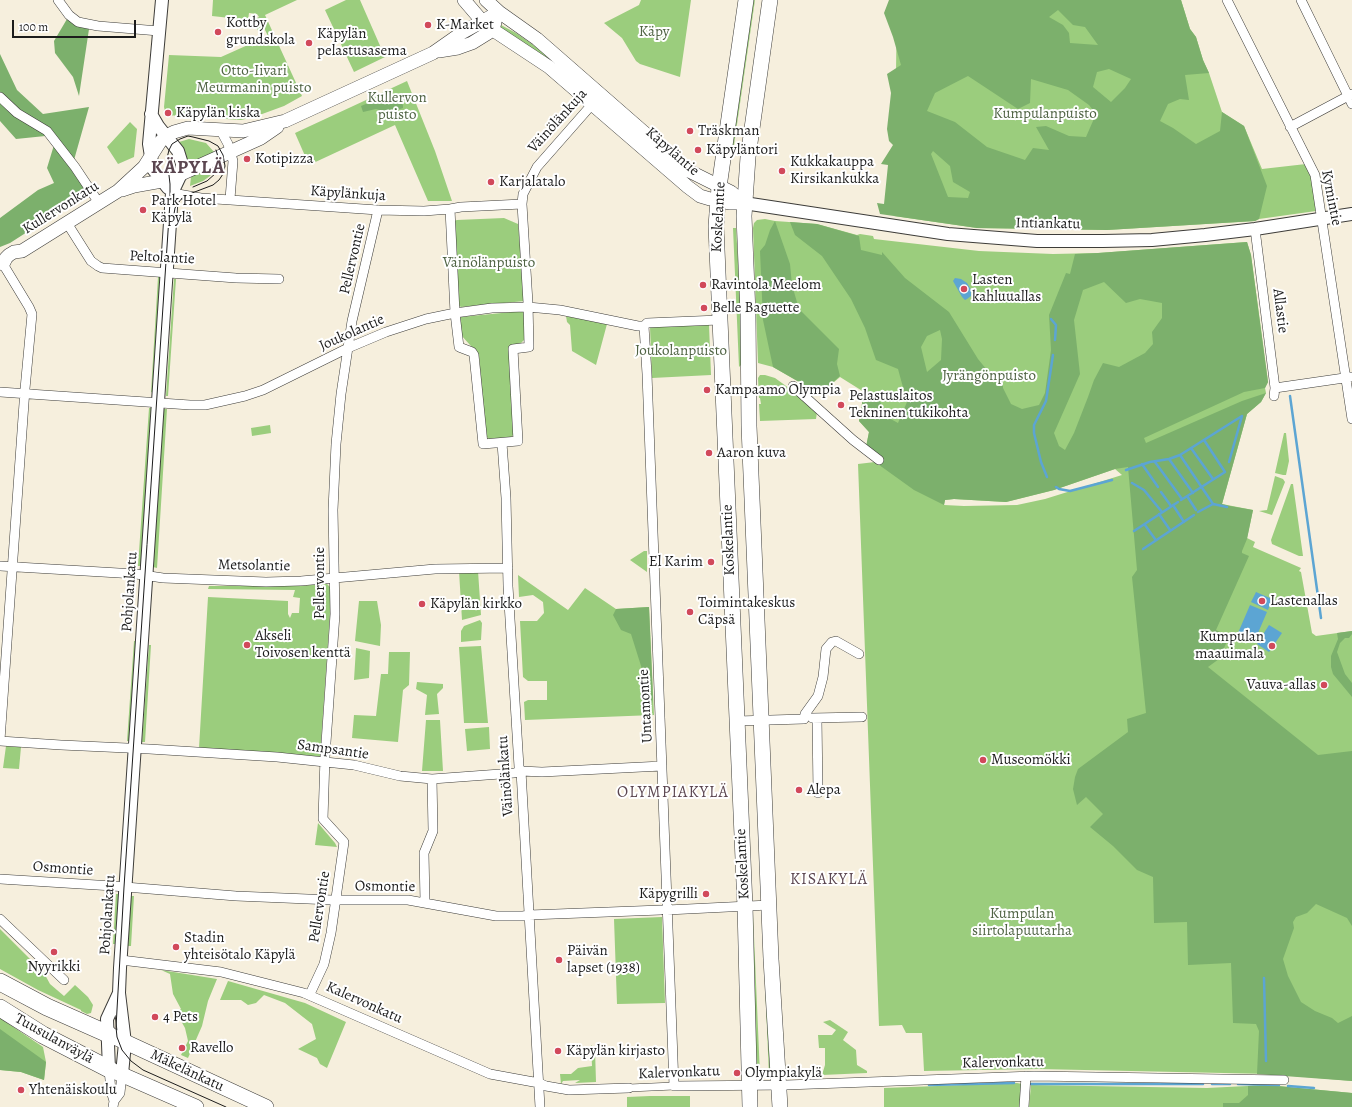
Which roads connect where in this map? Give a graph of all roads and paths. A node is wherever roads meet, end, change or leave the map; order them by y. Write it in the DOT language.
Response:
graph roads {
  1 [pos="58,0"];
  2 [pos="162,0"];
  3 [pos="464,0"];
  4 [pos="486,0"];
  5 [pos="746,0"];
  6 [pos="770,0"];
  7 [pos="1227,0"];
  8 [pos="1301,0"];
  9 [pos="499,12"];
  10 [pos="482,21"];
  11 [pos="493,30"];
  12 [pos="159,31"];
  13 [pos="433,53"];
  14 [pos="0,97"];
  15 [pos="1351,98"];
  16 [pos="597,99"];
  17 [pos="151,114"];
  18 [pos="285,121"];
  19 [pos="1290,127"];
  20 [pos="220,131"];
  21 [pos="166,136"];
  22 [pos="231,152"];
  23 [pos="150,157"];
  24 [pos="181,174"];
  25 [pos="162,181"];
  26 [pos="719,186"];
  27 [pos="118,191"];
  28 [pos="172,193"];
  29 [pos="230,199"];
  30 [pos="718,202"];
  31 [pos="99,203"];
  32 [pos="744,203"];
  33 [pos="522,204"];
  34 [pos="450,209"];
  35 [pos="378,210"];
  36 [pos="1352,214"];
  37 [pos="1322,218"];
  38 [pos="67,222"];
  39 [pos="1255,229"];
  40 [pos="1,264"];
  41 [pos="168,273"];
  42 [pos="280,278"];
  43 [pos="528,307"];
  44 [pos="455,313"];
  45 [pos="719,320"];
  46 [pos="644,326"];
  47 [pos="348,348"];
  48 [pos="1349,377"];
  49 [pos="793,386"];
  50 [pos="0,392"];
  51 [pos="25,393"];
  52 [pos="159,403"];
  53 [pos="1352,419"];
  54 [pos="502,443"];
  55 [pos="880,460"];
  56 [pos="0,566"];
  57 [pos="13,567"];
  58 [pos="508,568"];
  59 [pos="148,575"];
  60 [pos="334,578"];
  61 [pos="859,654"];
  62 [pos="862,717"];
  63 [pos="817,718"];
  64 [pos="804,719"];
  65 [pos="737,721"];
  66 [pos="762,721"];
  67 [pos="0,741"];
  68 [pos="136,749"];
  69 [pos="325,762"];
  70 [pos="662,766"];
  71 [pos="521,771"];
  72 [pos="432,779"];
  73 [pos="818,793"];
  74 [pos="1,878"];
  75 [pos="126,888"];
  76 [pos="336,900"];
  77 [pos="425,902"];
  78 [pos="769,905"];
  79 [pos="745,906"];
  80 [pos="664,910"];
  81 [pos="529,915"];
  82 [pos="0,919"];
  83 [pos="121,960"];
  84 [pos="64,980"];
  85 [pos="0,982"];
  86 [pos="119,993"];
  87 [pos="310,994"];
  88 [pos="0,1008"];
  89 [pos="108,1034"];
  90 [pos="125,1043"];
  91 [pos="116,1072"];
  92 [pos="1026,1076"];
  93 [pos="1284,1080"];
  94 [pos="539,1083"];
  95 [pos="750,1085"];
  96 [pos="779,1085"];
  97 [pos="674,1086"];
  98 [pos="629,1088"];
  99 [pos="113,1104"];
  100 [pos="196,1107"];
  101 [pos="266,1107"];
  102 [pos="540,1107"];
  103 [pos="750,1107"];
  104 [pos="780,1107"];
  105 [pos="1024,1107"];
  1 -- 12 [label="street"];
  2 -- 12 [label="street"];
  3 -- 10 [label="main road, Käpyläntie"];
  4 -- 9 [label="main road, Käpyläntie"];
  5 -- 26 [label="main road, Koskelantie"];
  6 -- 32 [label="main road, Koskelantie"];
  7 -- 19 [label="street, Kymintie"];
  8 -- 15 [label="street"];
  9 -- 10 [label="main road, Kullervonkatu"];
  9 -- 11 [label="main road"];
  9 -- 16 [label="main road, Käpyläntie"];
  10 -- 11 [label="main road, Käpyläntie"];
  10 -- 13 [label="main road, Kullervonkatu"];
  11 -- 13 [label="main road, Kullervonkatu"];
  11 -- 16 [label="main road, Käpyläntie"];
  12 -- 17 [label="street"];
  13 -- 18 [label="main road, Kullervonkatu"];
  14 -- 31 [label="street"];
  15 -- 19 [label="street"];
  16 -- 26 [label="main road, Käpyläntie"];
  16 -- 30 [label="main road, Käpyläntie"];
  16 -- 33 [label="street, Väinölänkuja"];
  17 -- 21 [label="street"];
  17 -- 23 [label="street"];
  18 -- 20 [label="main road, Kullervonkatu"];
  18 -- 22 [label="main road, Kullervonkatu"];
  19 -- 37 [label="street, Kymintie"];
  20 -- 21 [label="main road, Kullervonkatu"];
  20 -- 22 [label="street"];
  21 -- 23 [label="main road, Kullervonkatu"];
  21 -- 24 [label="street"];
  22 -- 24 [label="main road, Kullervonkatu"];
  22 -- 29 [label="street"];
  23 -- 25 [label="street"];
  23 -- 27 [label="main road, Kullervonkatu"];
  24 -- 25 [label="main road, Kullervonkatu"];
  24 -- 28 [label="street, Pohjolankatu"];
  25 -- 27 [label="main road, Kullervonkatu"];
  25 -- 28 [label="street"];
  26 -- 30 [label="main road, Koskelantie"];
  26 -- 32 [label="main road, Käpyläntie"];
  27 -- 31 [label="main road, Kullervonkatu"];
  28 -- 29 [label="street, Käpylänkuja"];
  28 -- 41 [label="street, Pohjolankatu"];
  29 -- 35 [label="street, Käpylänkuja"];
  30 -- 32 [label="main road, Käpyläntie"];
  30 -- 45 [label="main road, Koskelantie"];
  31 -- 38 [label="main road, Kullervonkatu"];
  32 -- 39 [label="street, Intiankatu"];
  32 -- 66 [label="main road, Koskelantie"];
  33 -- 34 [label="street, Käpylänkuja"];
  33 -- 43 [label="street, Väinölänkuja"];
  34 -- 35 [label="street, Käpylänkuja"];
  34 -- 44 [label="street"];
  35 -- 47 [label="street, Pellervontie"];
  36 -- 37 [label="street, Intiankatu"];
  37 -- 39 [label="street, Intiankatu"];
  37 -- 48 [label="street, Kymintie"];
  38 -- 40 [label="main road, Kullervonkatu"];
  38 -- 41 [label="street, Peltolantie"];
  39 -- 48 [label="street, Allastie"];
  40 -- 51 [label="street"];
  41 -- 42 [label="street, Peltolantie"];
  41 -- 52 [label="street, Pohjolankatu"];
  43 -- 44 [label="street, Joukolantie"];
  43 -- 46 [label="street, Joukolantie"];
  43 -- 54 [label="street"];
  44 -- 47 [label="street, Joukolantie"];
  44 -- 54 [label="street"];
  45 -- 46 [label="street, Joukolantie"];
  45 -- 65 [label="main road, Koskelantie"];
  46 -- 70 [label="street, Untamontie"];
  47 -- 52 [label="street, Joukolantie"];
  47 -- 60 [label="street, Pellervontie"];
  48 -- 53 [label="street, Kymintie"];
  49 -- 55 [label="street"];
  50 -- 51 [label="street, Joukolantie"];
  51 -- 52 [label="street, Joukolantie"];
  51 -- 57 [label="street"];
  52 -- 59 [label="street, Pohjolankatu"];
  54 -- 58 [label="street, Väinölänkatu"];
  56 -- 57 [label="street, Metsolantie"];
  57 -- 59 [label="street, Metsolantie"];
  57 -- 67 [label="street"];
  58 -- 60 [label="street, Metsolantie"];
  58 -- 71 [label="street, Väinölänkatu"];
  59 -- 60 [label="street, Metsolantie"];
  59 -- 68 [label="street, Pohjolankatu"];
  60 -- 69 [label="street, Pellervontie"];
  61 -- 64 [label="street"];
  62 -- 63 [label="street"];
  63 -- 64 [label="street"];
  63 -- 73 [label="street"];
  64 -- 66 [label="street"];
  65 -- 66 [label="street"];
  65 -- 79 [label="main road, Koskelantie"];
  66 -- 78 [label="main road, Koskelantie"];
  67 -- 68 [label="street, Sampsantie"];
  68 -- 69 [label="street, Sampsantie"];
  68 -- 75 [label="street, Pohjolankatu"];
  69 -- 72 [label="street, Sampsantie"];
  69 -- 76 [label="street, Pellervontie"];
  70 -- 71 [label="street, Sampsantie"];
  70 -- 80 [label="street, Untamontie"];
  71 -- 72 [label="street, Sampsantie"];
  71 -- 81 [label="street, Väinölänkatu"];
  72 -- 77 [label="street"];
  74 -- 75 [label="street, Osmontie"];
  75 -- 76 [label="street, Osmontie"];
  75 -- 83 [label="street, Pohjolankatu"];
  76 -- 77 [label="street, Osmontie"];
  76 -- 87 [label="street, Pellervontie"];
  77 -- 81 [label="street, Osmontie"];
  78 -- 79 [label="street, Osmontie"];
  78 -- 96 [label="main road, Koskelantie"];
  79 -- 80 [label="street, Osmontie"];
  79 -- 95 [label="main road, Koskelantie"];
  80 -- 81 [label="street, Osmontie"];
  80 -- 97 [label="street, Untamontie"];
  81 -- 94 [label="street, Väinölänkatu"];
  82 -- 84 [label="street"];
  83 -- 86 [label="street, Pohjolankatu"];
  83 -- 87 [label="street, Kalervonkatu"];
  85 -- 89 [label="highway, Tuusulanväylä"];
  86 -- 89 [label="street, Pohjolankatu"];
  86 -- 90 [label="street, Pohjolankatu"];
  87 -- 94 [label="street, Kalervonkatu"];
  88 -- 91 [label="highway, Tuusulanväylä"];
  89 -- 90 [label="main road, Mäkelänkatu"];
  89 -- 91 [label="street, Pohjolankatu"];
  90 -- 91 [label="street, Pohjolankatu"];
  90 -- 101 [label="main road, Mäkelänkatu"];
  91 -- 99 [label="street"];
  91 -- 99 [label="street"];
  91 -- 100 [label="main road, Mäkelänkatu"];
  92 -- 93 [label="street, Kalervonkatu"];
  92 -- 96 [label="street, Kalervonkatu"];
  92 -- 105 [label="street"];
  94 -- 98 [label="street, Kalervonkatu"];
  94 -- 102 [label="street, Väinölänkatu"];
  95 -- 96 [label="street, Kalervonkatu"];
  95 -- 97 [label="street, Kalervonkatu"];
  95 -- 103 [label="main road, Koskelantie"];
  96 -- 104 [label="main road, Koskelantie"];
  97 -- 98 [label="street, Kalervonkatu"];
}
